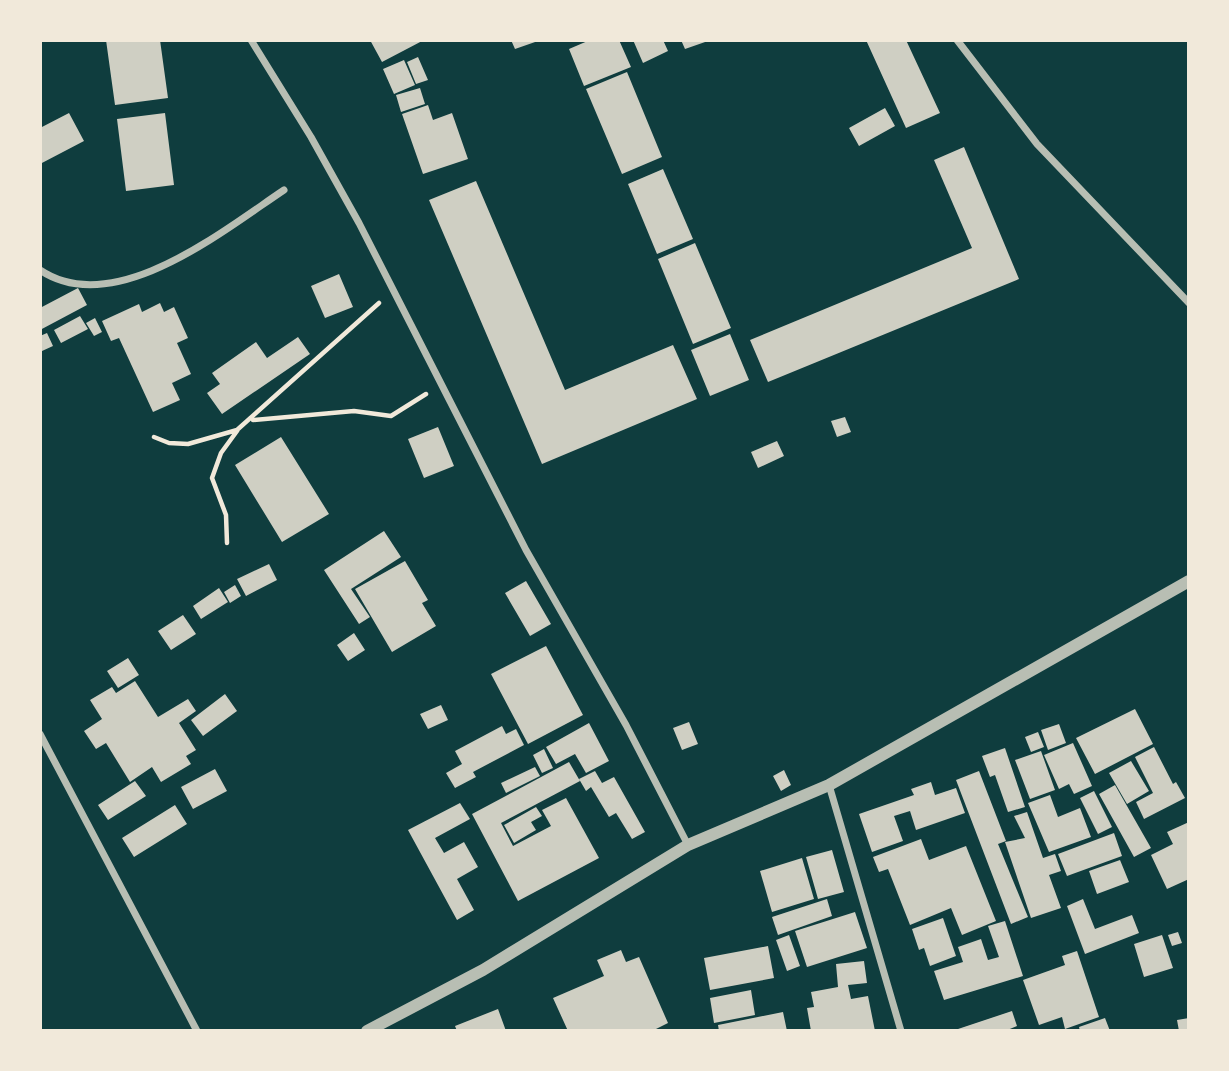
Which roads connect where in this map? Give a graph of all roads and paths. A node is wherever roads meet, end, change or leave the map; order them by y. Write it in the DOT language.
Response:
graph roads {
  1 [pos="251,40"];
  2 [pos="957,40"];
  3 [pos="284,190"];
  4 [pos="40,270"];
  5 [pos="394,292"];
  6 [pos="1189,303"];
  7 [pos="440,383"];
  8 [pos="252,419"];
  9 [pos="237,430"];
  10 [pos="154,437"];
  11 [pos="227,543"];
  12 [pos="1189,580"];
  13 [pos="40,734"];
  14 [pos="829,785"];
  15 [pos="688,845"];
  16 [pos="197,1031"];
  17 [pos="367,1031"];
  18 [pos="901,1031"];
  1 -- 5 [label="street"];
  2 -- 6 [label="street"];
  3 -- 4 [label="street"];
  5 -- 7 [label="street"];
  5 -- 8 [label="path"];
  7 -- 8 [label="path"];
  7 -- 15 [label="street"];
  8 -- 9 [label="path"];
  9 -- 10 [label="path"];
  9 -- 11 [label="path"];
  12 -- 14 [label="street"];
  13 -- 16 [label="street"];
  14 -- 15 [label="street"];
  14 -- 18 [label="street"];
  15 -- 17 [label="street"];
}
